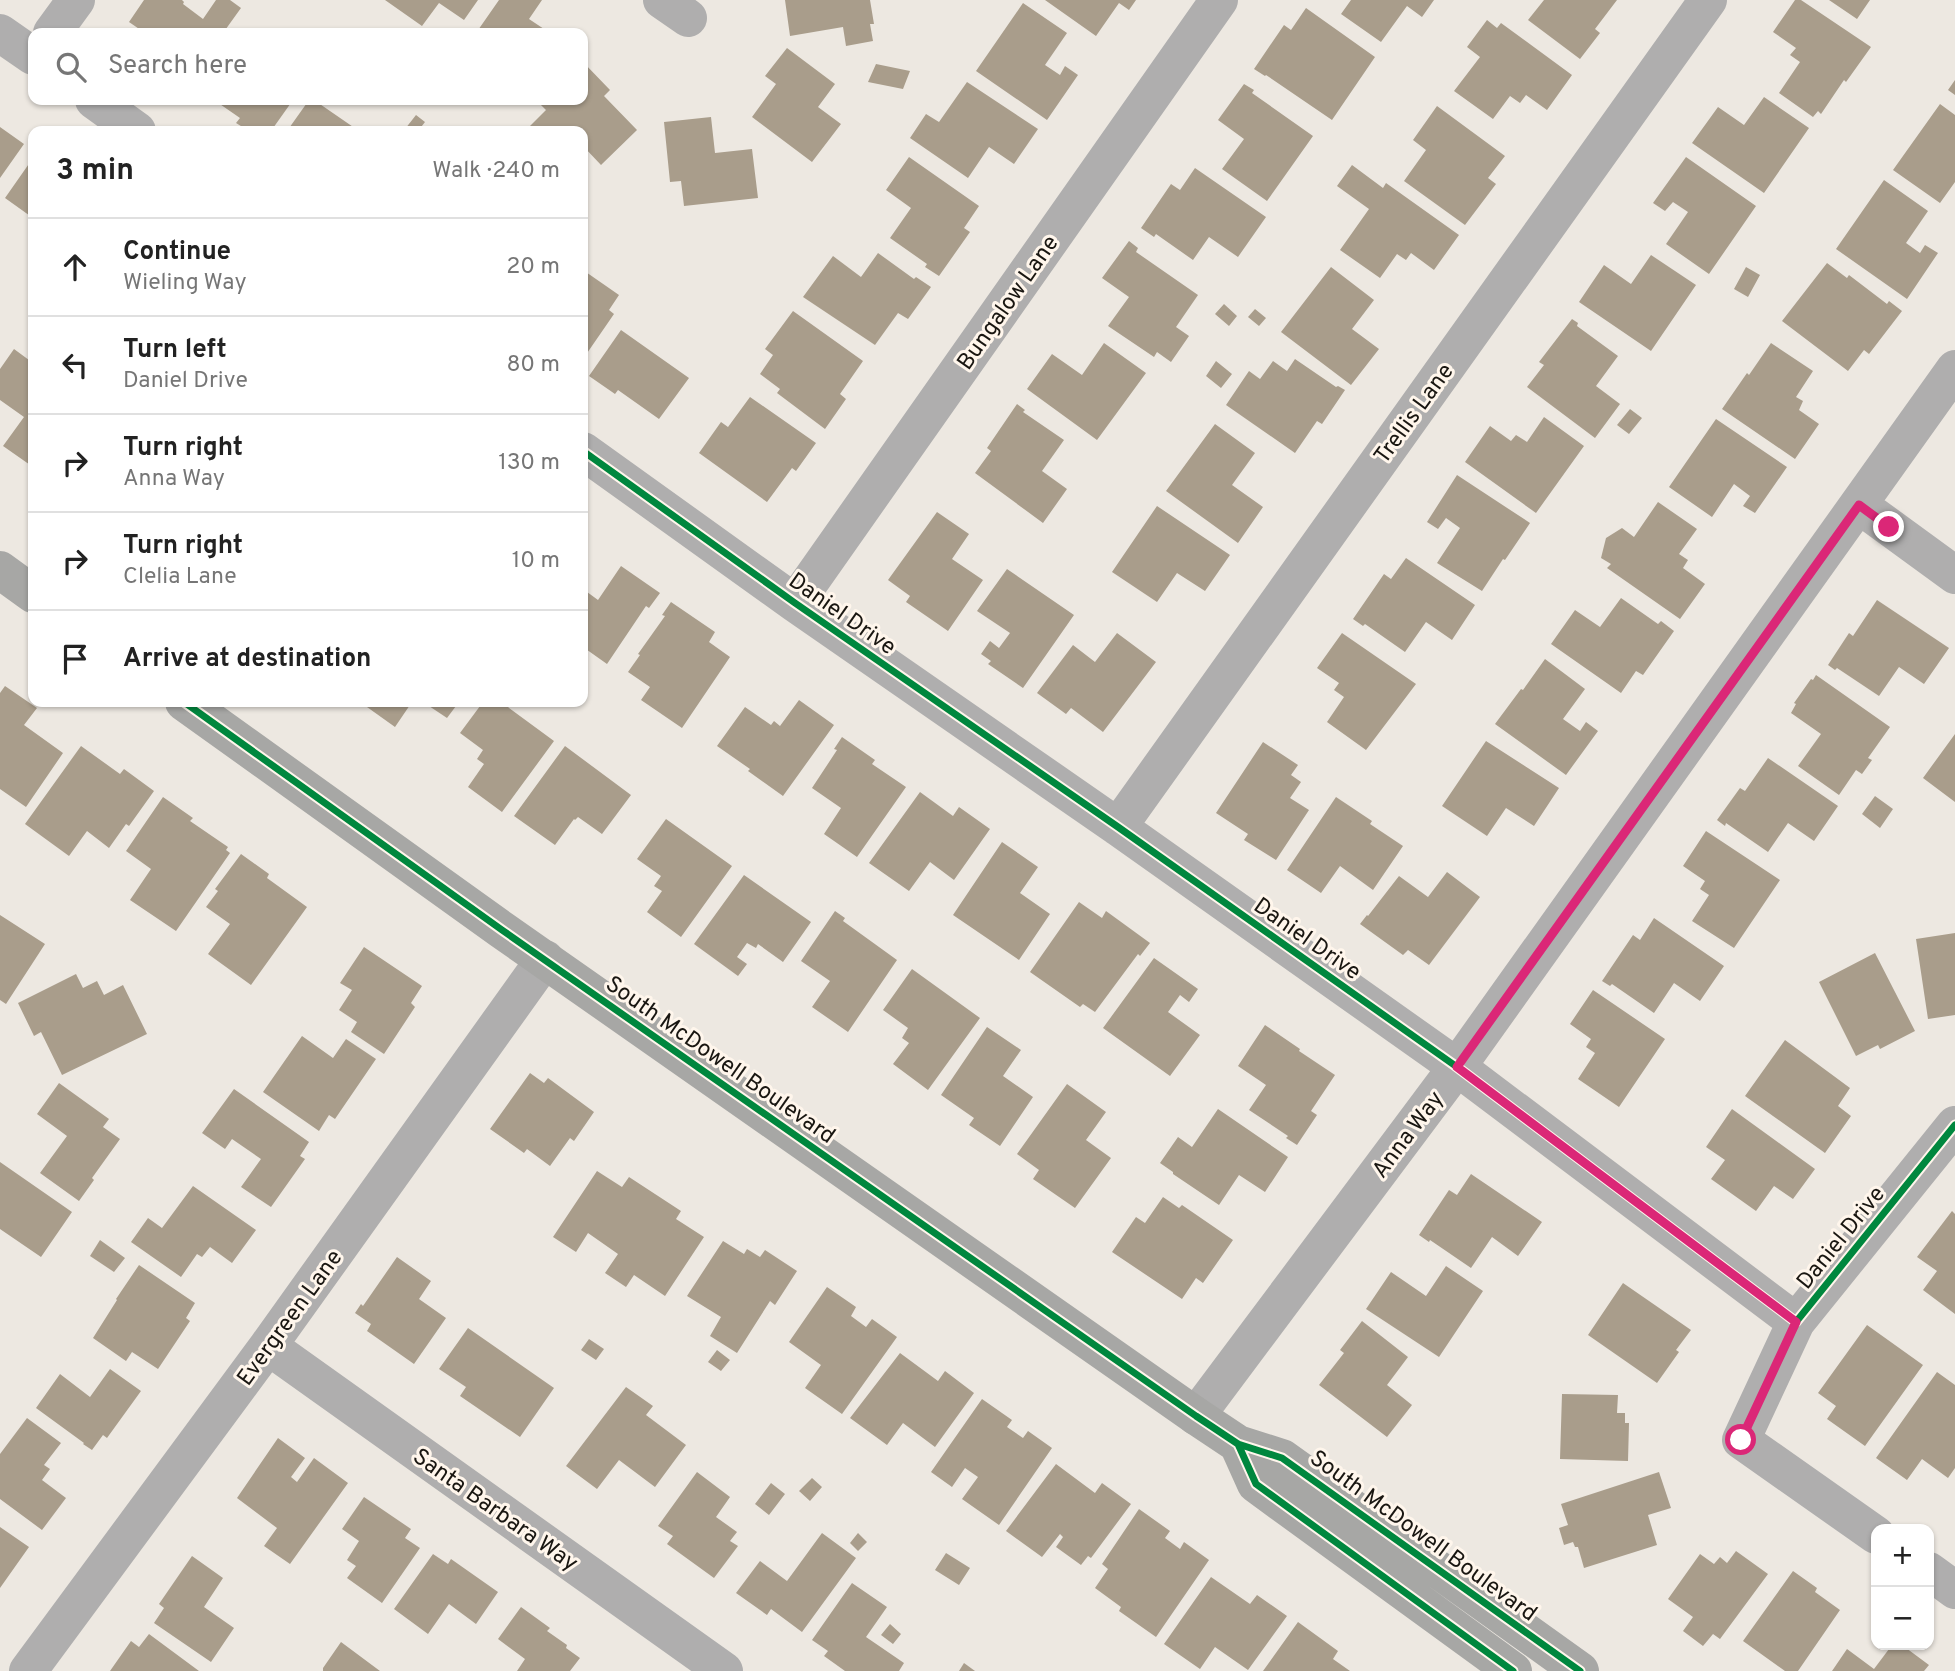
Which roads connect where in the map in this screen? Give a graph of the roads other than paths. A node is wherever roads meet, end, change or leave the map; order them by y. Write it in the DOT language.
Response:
graph roads {
  1 [pos="76,0"];
  2 [pos="1219,0"];
  3 [pos="1708,0"];
  4 [pos="56,28"];
  5 [pos="0,33"];
  6 [pos="28,53"];
  7 [pos="101,105"];
  8 [pos="130,126"];
  9 [pos="1955,369"];
  10 [pos="588,455"];
  11 [pos="1859,505"];
  12 [pos="0,570"];
  13 [pos="1955,575"];
  14 [pos="28,590"];
  15 [pos="794,603"];
  16 [pos="191,707"];
  17 [pos="1118,827"];
  18 [pos="545,959"];
  19 [pos="1457,1067"];
  20 [pos="1955,1125"];
  21 [pos="1796,1322"];
  22 [pos="268,1346"];
  23 [pos="1196,1416"];
  24 [pos="1238,1444"];
  25 [pos="1871,1531"];
  26 [pos="1934,1575"];
  27 [pos="1955,1590"];
  28 [pos="28,1671"];
  29 [pos="724,1671"];
  30 [pos="1513,1671"];
  31 [pos="1580,1671"];
  1 -- 4 [label="street"];
  2 -- 15 [label="street, Bungalow Lane"];
  3 -- 17 [label="street, Trellis Lane"];
  5 -- 6 [label="street"];
  7 -- 8 [label="street"];
  9 -- 11 [label="street, Anna Way"];
  10 -- 15 [label="street, Daniel Drive"];
  11 -- 13 [label="street"];
  11 -- 19 [label="street, Anna Way"];
  12 -- 14 [label="main road"];
  15 -- 17 [label="street, Daniel Drive"];
  16 -- 18 [label="main road, South McDowell Boulevard"];
  17 -- 19 [label="street, Daniel Drive"];
  18 -- 22 [label="street, Evergreen Lane"];
  18 -- 23 [label="main road, South McDowell Boulevard"];
  19 -- 21 [label="street, Daniel Drive"];
  19 -- 23 [label="street, Anna Way"];
  20 -- 21 [label="street, Daniel Drive"];
  21 -- 25 [label="street"];
  22 -- 28 [label="street, Evergreen Lane"];
  22 -- 29 [label="street, Santa Barbara Way"];
  23 -- 24 [label="main road, South McDowell Boulevard"];
  24 -- 30 [label="main road"];
  24 -- 31 [label="main road, South McDowell Boulevard"];
  26 -- 27 [label="street"];
}
